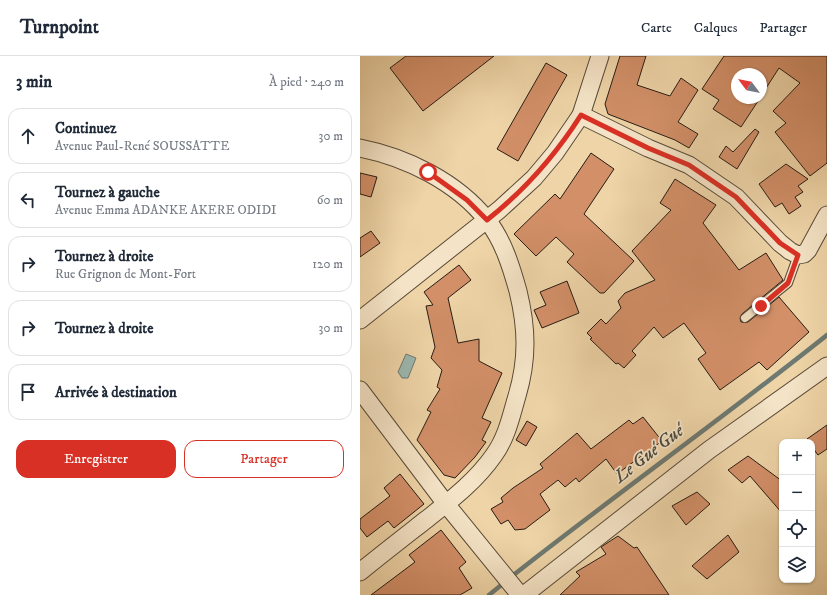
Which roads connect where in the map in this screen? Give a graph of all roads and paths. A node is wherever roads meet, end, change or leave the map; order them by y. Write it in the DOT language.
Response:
graph roads {
  1 [pos="600,56"];
  2 [pos="581,115"];
  3 [pos="360,148"];
  4 [pos="827,215"];
  5 [pos="487,220"];
  6 [pos="798,255"];
  7 [pos="745,318"];
  8 [pos="360,320"];
  9 [pos="827,366"];
  10 [pos="360,390"];
  11 [pos="446,504"];
  12 [pos="360,572"];
  13 [pos="519,593"];
  1 -- 2 [label="street"];
  2 -- 5 [label="street"];
  2 -- 6 [label="street"];
  3 -- 5 [label="street"];
  4 -- 6 [label="street"];
  5 -- 8 [label="street"];
  5 -- 11 [label="street"];
  6 -- 7 [label="lane"];
  9 -- 13 [label="street"];
  10 -- 11 [label="street"];
  11 -- 12 [label="street"];
  11 -- 13 [label="street"];
}
